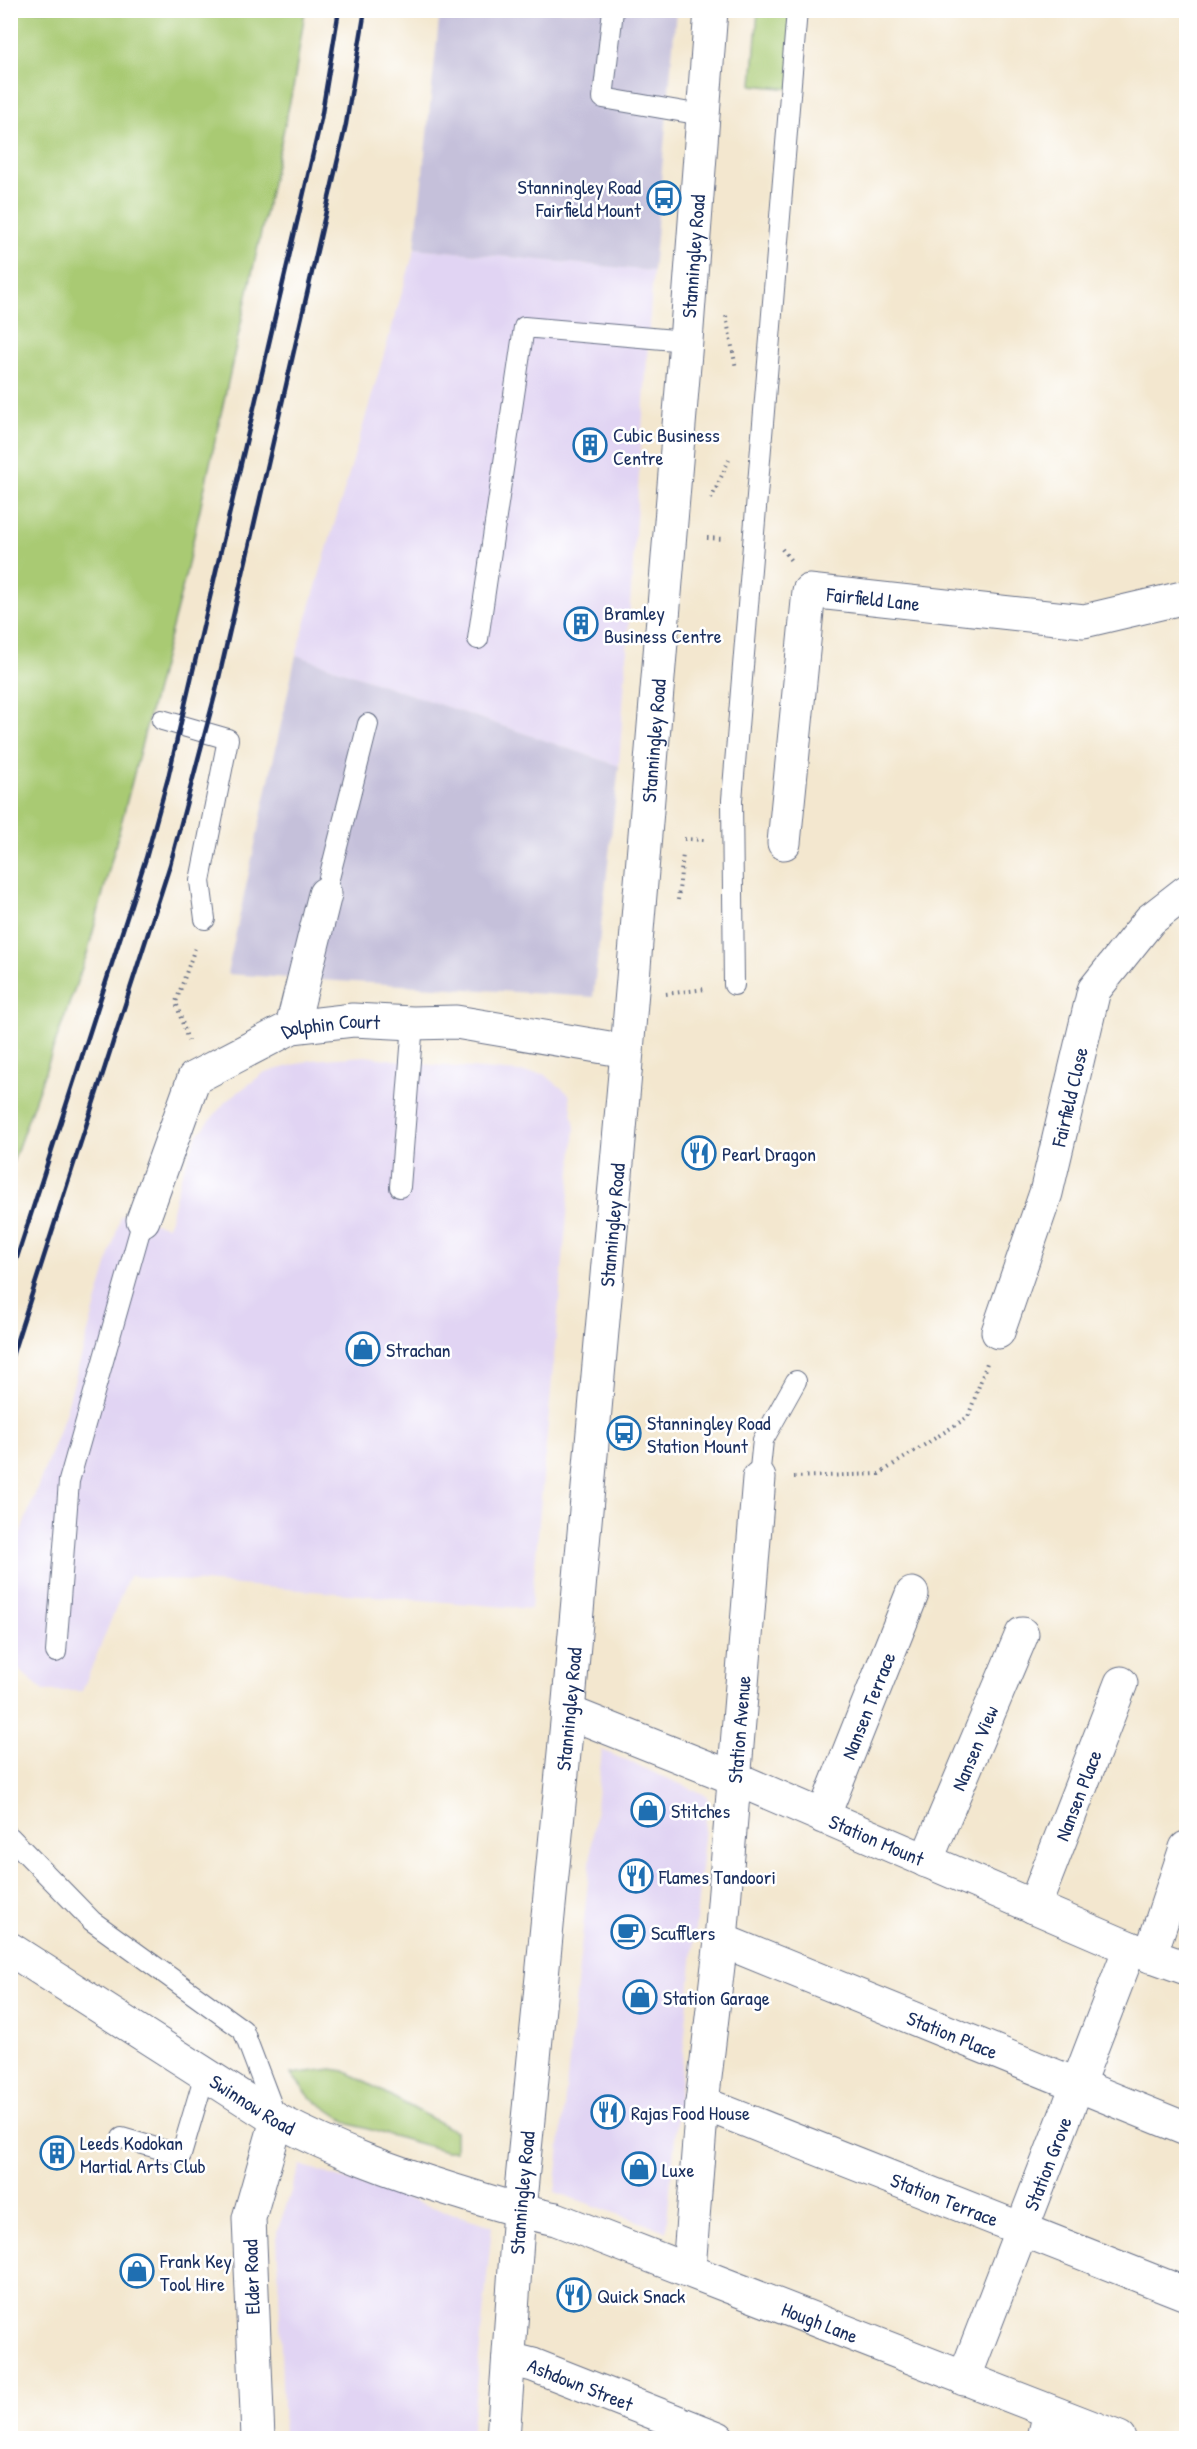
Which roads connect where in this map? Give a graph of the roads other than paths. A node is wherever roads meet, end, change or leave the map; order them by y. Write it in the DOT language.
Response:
graph roads {
  1 [pos="613,10"];
  2 [pos="711,10"];
  3 [pos="797,10"];
  4 [pos="702,114"];
  5 [pos="686,342"];
  6 [pos="1186,597"];
  7 [pos="478,639"];
  8 [pos="162,720"];
  9 [pos="368,724"];
  10 [pos="784,843"];
  11 [pos="1186,892"];
  12 [pos="325,894"];
  13 [pos="205,919"];
  14 [pos="734,986"];
  15 [pos="412,1023"];
  16 [pos="292,1027"];
  17 [pos="627,1051"];
  18 [pos="400,1187"];
  19 [pos="143,1220"];
  20 [pos="998,1332"];
  21 [pos="796,1381"];
  22 [pos="759,1478"];
  23 [pos="912,1594"];
  24 [pos="1022,1634"];
  25 [pos="56,1652"];
  26 [pos="1121,1683"];
  27 [pos="568,1712"];
  28 [pos="734,1778"];
  29 [pos="823,1817"];
  30 [pos="10,1837"];
  31 [pos="1186,1848"];
  32 [pos="926,1861"];
  33 [pos="1034,1907"];
  34 [pos="721,1940"];
  35 [pos="10,1949"];
  36 [pos="1140,1952"];
  37 [pos="1186,1968"];
  38 [pos="205,2074"];
  39 [pos="1076,2084"];
  40 [pos="702,2103"];
  41 [pos="277,2120"];
  42 [pos="1186,2129"];
  43 [pos="122,2138"];
  44 [pos="519,2211"];
  45 [pos="1021,2230"];
  46 [pos="689,2269"];
  47 [pos="1186,2294"];
  48 [pos="509,2359"];
  49 [pos="964,2379"];
  50 [pos="1047,2426"];
  51 [pos="664,2429"];
  52 [pos="258,2439"];
  53 [pos="503,2439"];
  54 [pos="718,2439"];
  55 [pos="1119,2439"];
  1 -- 4 [label="lane"];
  2 -- 4 [label="street, Stanningley Road"];
  3 -- 14 [label="lane"];
  4 -- 5 [label="street, Stanningley Road"];
  5 -- 7 [label="lane"];
  5 -- 17 [label="street, Stanningley Road"];
  6 -- 10 [label="street, Fairfield Lane"];
  8 -- 13 [label="lane"];
  9 -- 12 [label="lane"];
  11 -- 20 [label="street, Fairfield Close"];
  12 -- 16 [label="street"];
  15 -- 16 [label="street, Dolphin Court"];
  15 -- 17 [label="street, Dolphin Court"];
  15 -- 18 [label="lane"];
  16 -- 19 [label="street, Dolphin Court"];
  17 -- 27 [label="street, Stanningley Road"];
  19 -- 25 [label="lane"];
  21 -- 22 [label="lane"];
  22 -- 28 [label="street, Station Avenue"];
  23 -- 29 [label="street, Nansen Terrace"];
  24 -- 32 [label="street, Nansen View"];
  26 -- 33 [label="street, Nansen Place"];
  27 -- 28 [label="street, Station Mount"];
  27 -- 44 [label="street, Stanningley Road"];
  28 -- 29 [label="street, Station Mount"];
  28 -- 34 [label="street, Station Avenue"];
  29 -- 32 [label="street, Station Mount"];
  30 -- 41 [label="lane"];
  31 -- 36 [label="street, Station Grove"];
  32 -- 33 [label="street, Station Mount"];
  33 -- 36 [label="street, Station Mount"];
  34 -- 39 [label="street, Station Place"];
  34 -- 40 [label="street, Station Avenue"];
  35 -- 38 [label="street, Swinnow Road"];
  36 -- 37 [label="street, Station Mount"];
  36 -- 39 [label="street, Station Grove"];
  38 -- 41 [label="street, Swinnow Road"];
  38 -- 43 [label="lane"];
  39 -- 42 [label="street, Station Place"];
  39 -- 45 [label="street, Station Grove"];
  40 -- 45 [label="street, Station Terrace"];
  40 -- 46 [label="street, Station Avenue"];
  41 -- 44 [label="street, Swinnow Road"];
  41 -- 52 [label="street, Elder Road"];
  44 -- 46 [label="street, Hough Lane"];
  44 -- 48 [label="street, Stanningley Road"];
  45 -- 47 [label="street, Station Terrace"];
  45 -- 49 [label="street, Station Grove"];
  46 -- 49 [label="street, Hough Lane"];
  48 -- 51 [label="street, Ashdown Street"];
  48 -- 53 [label="street, Stanningley Road"];
  49 -- 50 [label="street, Hough Lane"];
  50 -- 55 [label="street, Hough Lane"];
  51 -- 54 [label="street, Ashdown Street"];
}
